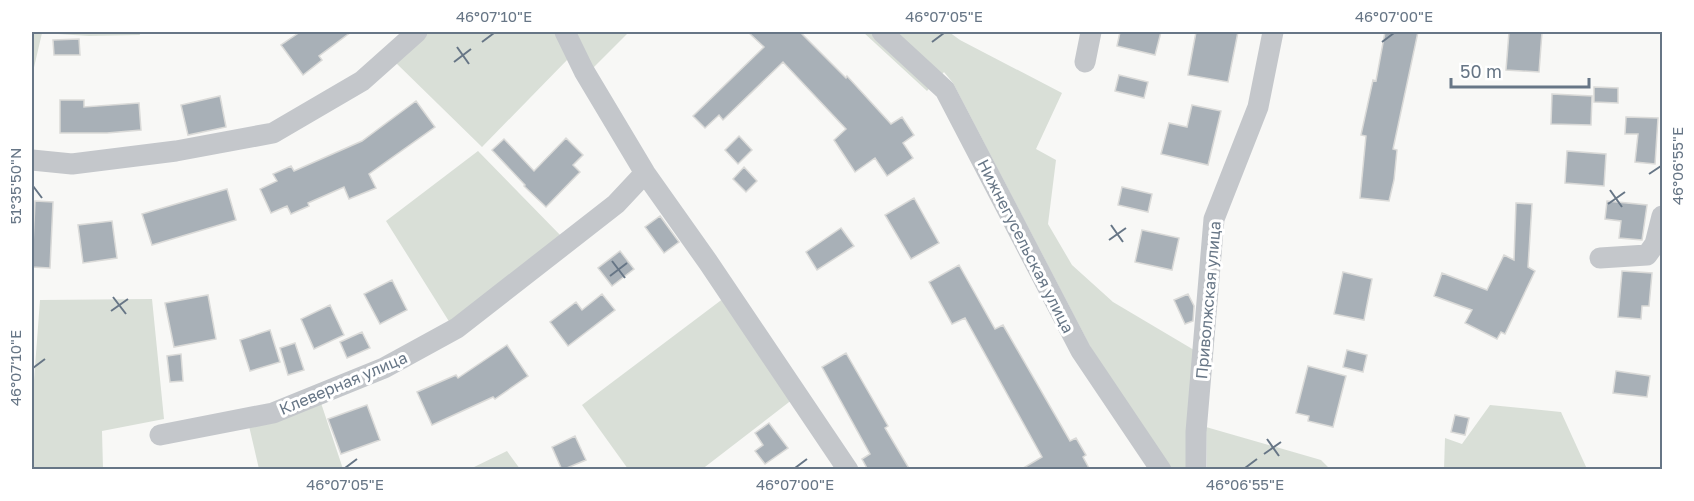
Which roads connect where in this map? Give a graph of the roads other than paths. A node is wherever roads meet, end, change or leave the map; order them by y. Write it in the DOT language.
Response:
graph roads {
  1 [pos="417,32"];
  2 [pos="565,32"];
  3 [pos="882,32"];
  4 [pos="1091,32"];
  5 [pos="1274,32"];
  6 [pos="1085,62"];
  7 [pos="32,160"];
  8 [pos="645,173"];
  9 [pos="1662,216"];
  10 [pos="1600,258"];
  11 [pos="160,435"];
  12 [pos="848,470"];
  13 [pos="1161,470"];
  14 [pos="1196,470"];
  1 -- 7 [label="street"];
  2 -- 8 [label="street"];
  3 -- 13 [label="street, Нижнегусельская улица"];
  4 -- 6 [label="street"];
  5 -- 14 [label="street, Приволжская улица"];
  8 -- 11 [label="street, Клеверная улица"];
  8 -- 12 [label="street"];
  9 -- 10 [label="street"];
}
